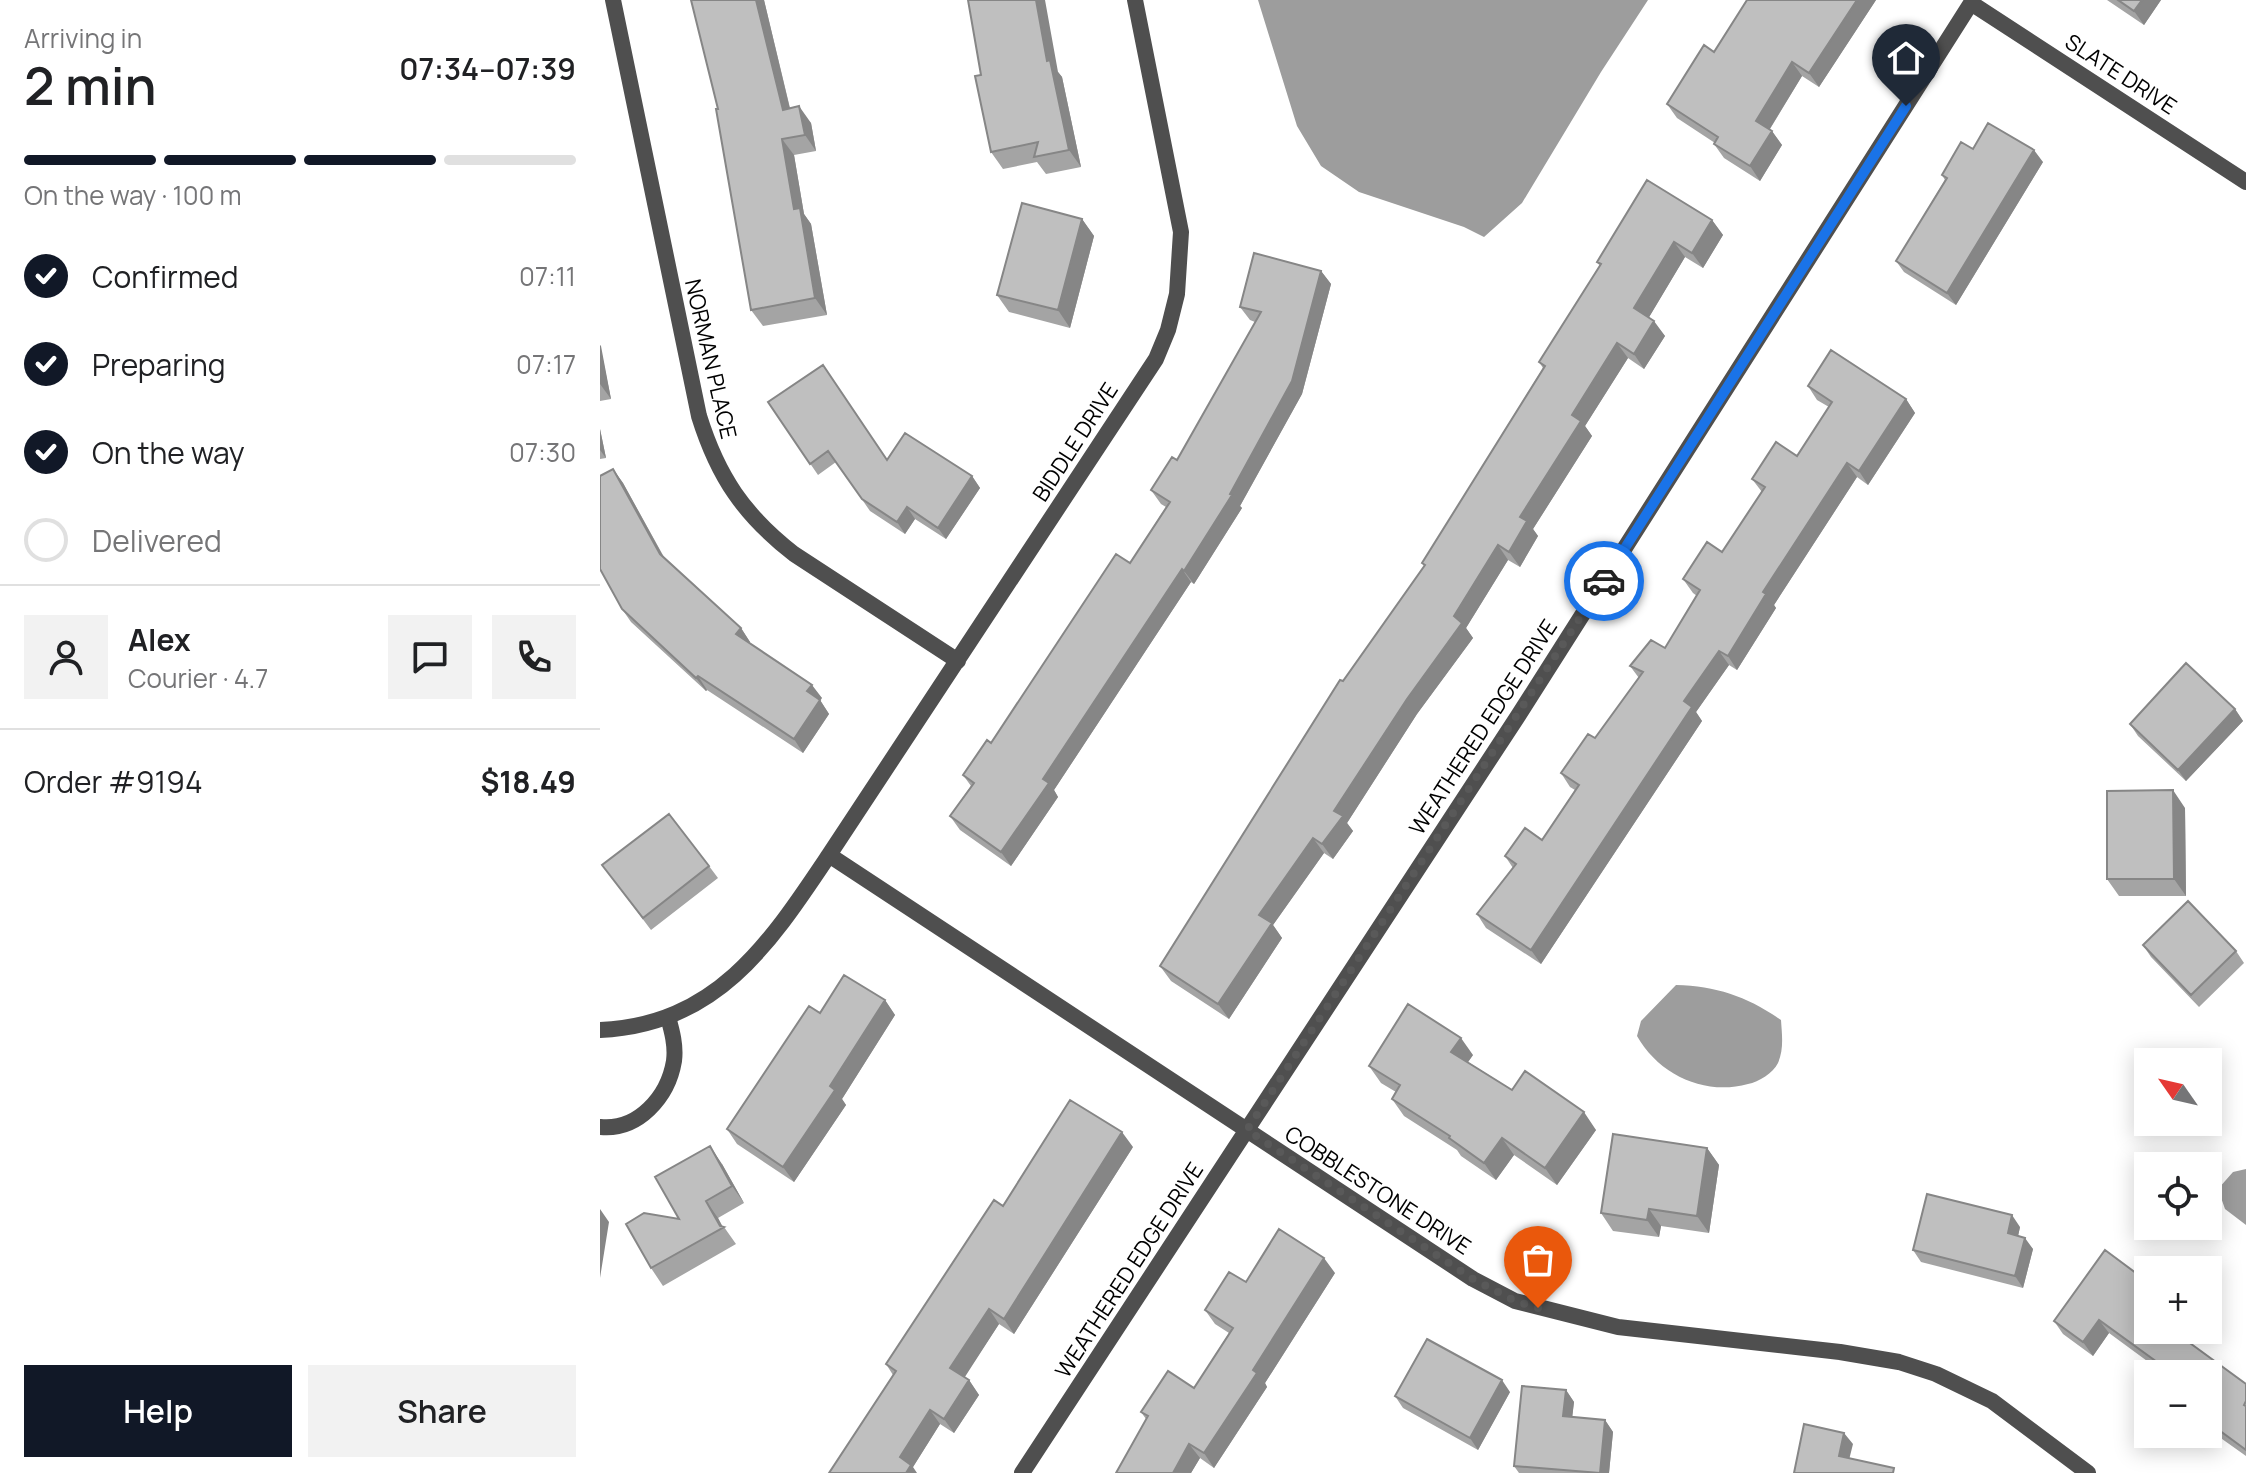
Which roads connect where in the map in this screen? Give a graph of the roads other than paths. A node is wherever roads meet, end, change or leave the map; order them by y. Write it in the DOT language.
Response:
graph roads {
  1 [pos="613,0"];
  2 [pos="1135,0"];
  3 [pos="1972,2"];
  4 [pos="2246,182"];
  5 [pos="958,661"];
  6 [pos="829,855"];
  7 [pos="668,1017"];
  8 [pos="600,1030"];
  9 [pos="600,1127"];
  10 [pos="1247,1130"];
  11 [pos="1022,1473"];
  12 [pos="2088,1473"];
  1 -- 5 [label="street, NORMAN PLACE"];
  2 -- 5 [label="street, BIDDLE DRIVE"];
  3 -- 4 [label="street, SLATE DRIVE"];
  3 -- 10 [label="street, WEATHERED EDGE DRIVE"];
  5 -- 6 [label="street, BIDDLE DRIVE"];
  6 -- 7 [label="street, BIDDLE DRIVE"];
  6 -- 10 [label="street, COBBLESTONE DRIVE"];
  7 -- 8 [label="street, BIDDLE DRIVE"];
  7 -- 9 [label="street"];
  10 -- 11 [label="street, WEATHERED EDGE DRIVE"];
  10 -- 12 [label="street, COBBLESTONE DRIVE"];
}
